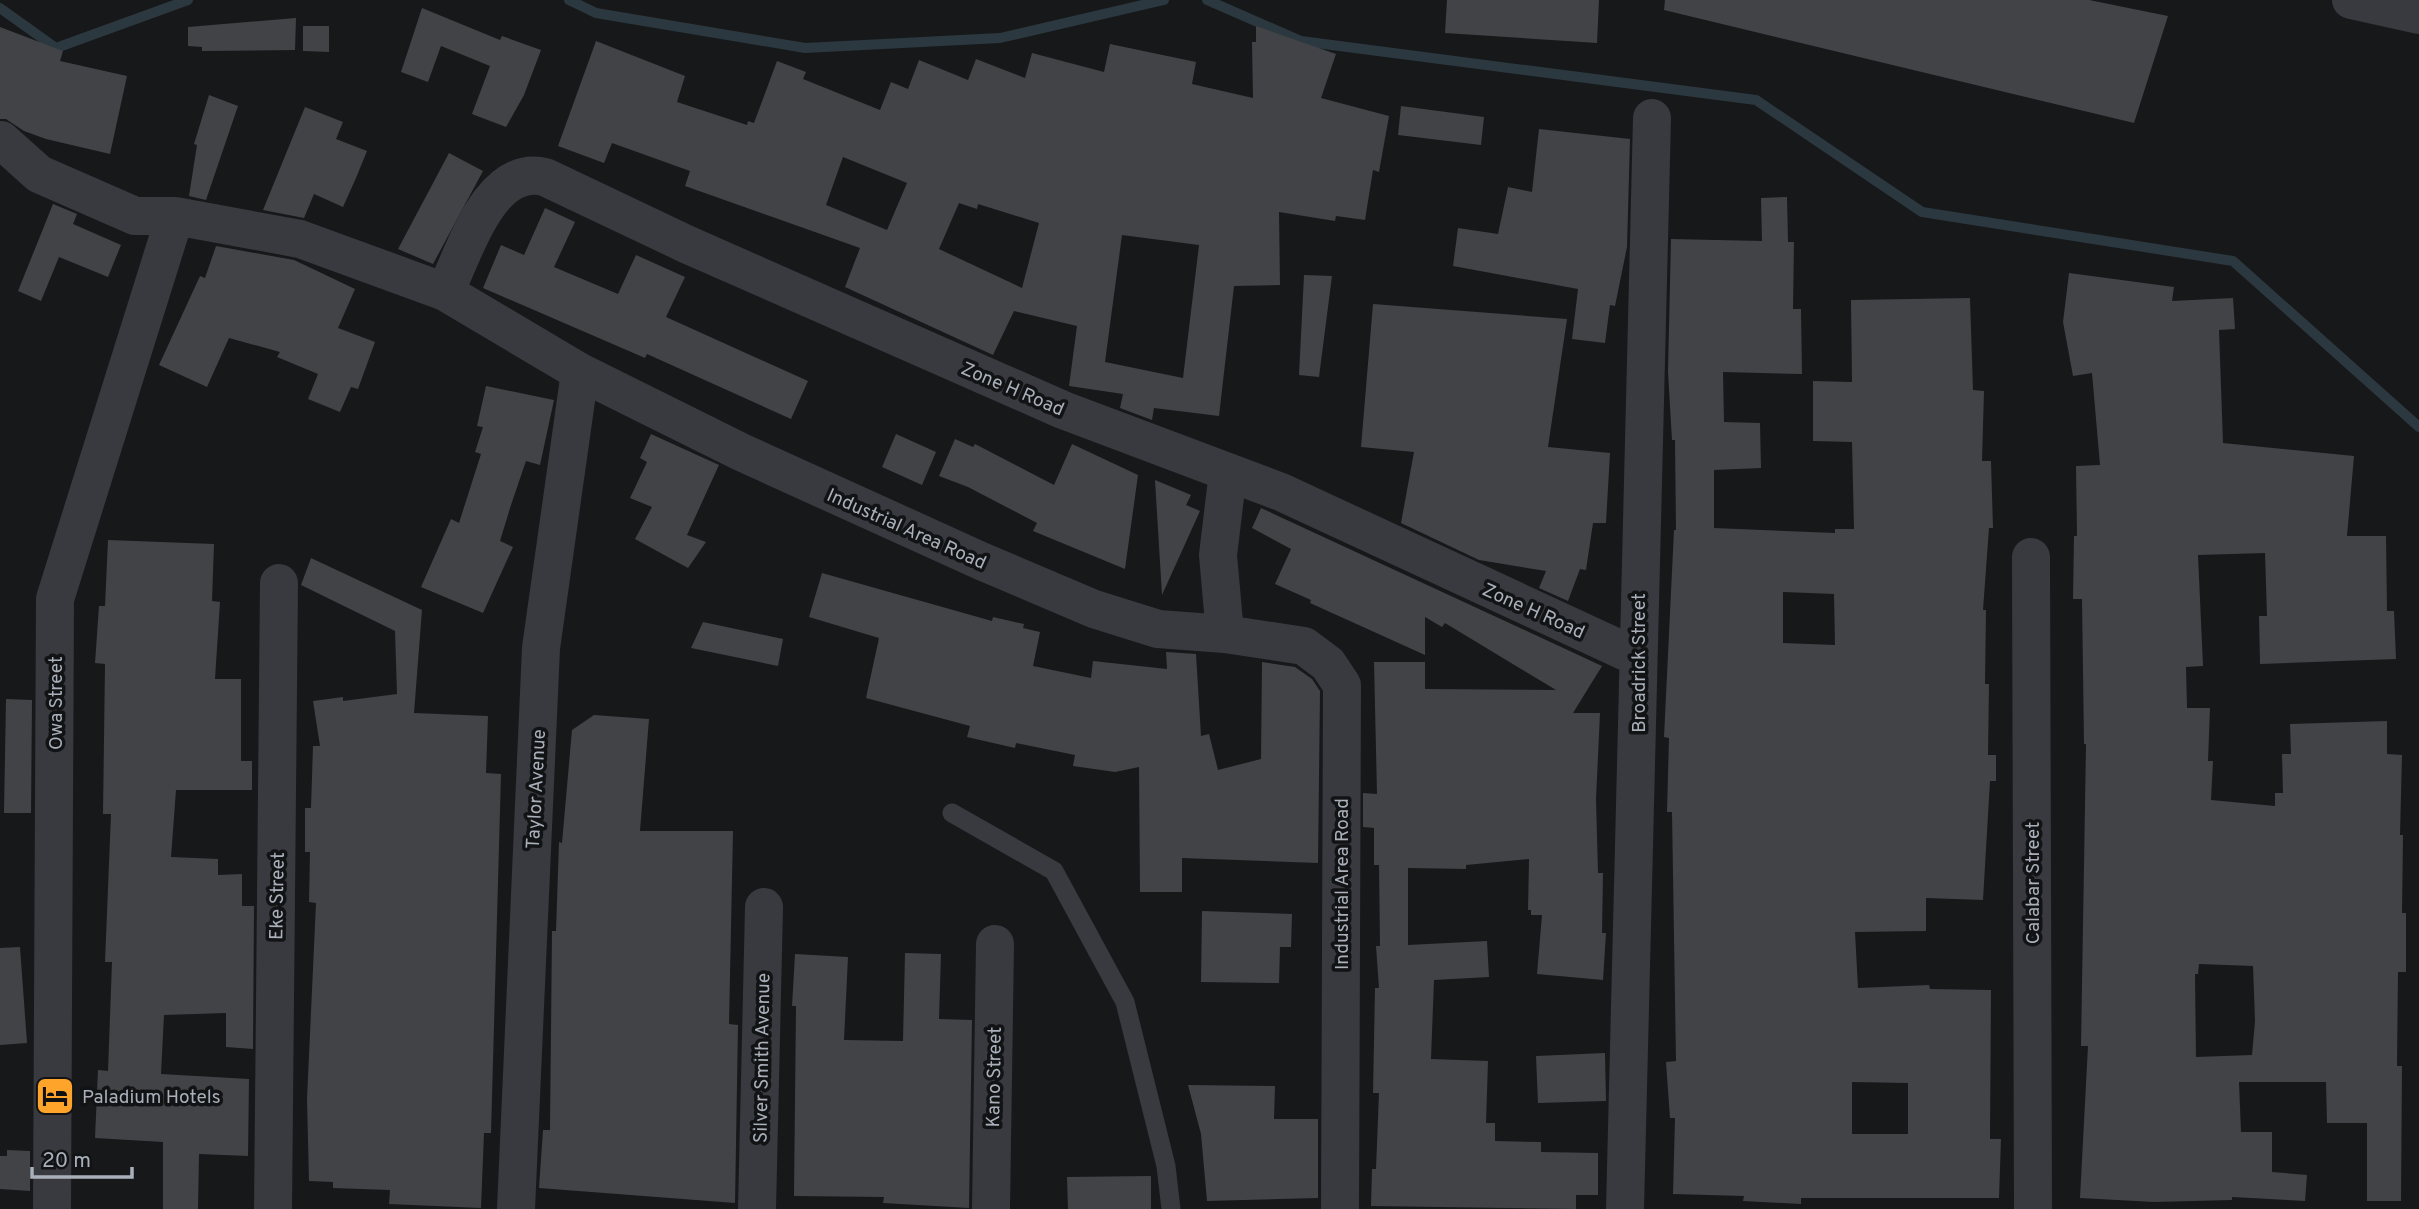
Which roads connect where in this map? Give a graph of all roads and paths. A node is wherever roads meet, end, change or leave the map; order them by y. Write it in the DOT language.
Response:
graph roads {
  1 [pos="2351,0"];
  2 [pos="2419,15"];
  3 [pos="1652,118"];
  4 [pos="1,141"];
  5 [pos="175,216"];
  6 [pos="446,292"];
  7 [pos="580,372"];
  8 [pos="1228,472"];
  9 [pos="2031,557"];
  10 [pos="279,583"];
  11 [pos="1225,634"];
  12 [pos="1637,657"];
  13 [pos="952,813"];
  14 [pos="764,907"];
  15 [pos="995,944"];
  16 [pos="52,1209"];
  17 [pos="273,1209"];
  18 [pos="516,1209"];
  19 [pos="757,1209"];
  20 [pos="991,1209"];
  21 [pos="1171,1209"];
  22 [pos="1340,1209"];
  23 [pos="1625,1209"];
  24 [pos="2033,1209"];
  1 -- 2 [label="street"];
  3 -- 12 [label="street, Broadrick Street"];
  4 -- 5 [label="street, Industrial Area Road"];
  5 -- 6 [label="street, Industrial Area Road"];
  5 -- 16 [label="street, Owa Street"];
  6 -- 7 [label="street, Industrial Area Road"];
  6 -- 8 [label="street, Zone H Road"];
  7 -- 11 [label="street, Industrial Area Road"];
  7 -- 18 [label="street, Taylor Avenue"];
  8 -- 11 [label="street"];
  8 -- 12 [label="street, Zone H Road"];
  9 -- 24 [label="street, Calabar Street"];
  10 -- 17 [label="street, Eke Street"];
  11 -- 22 [label="street, Industrial Area Road"];
  12 -- 23 [label="street, Broadrick Street"];
  13 -- 21 [label="lane"];
  14 -- 19 [label="street, Silver Smith Avenue"];
  15 -- 20 [label="street, Kano Street"];
}
